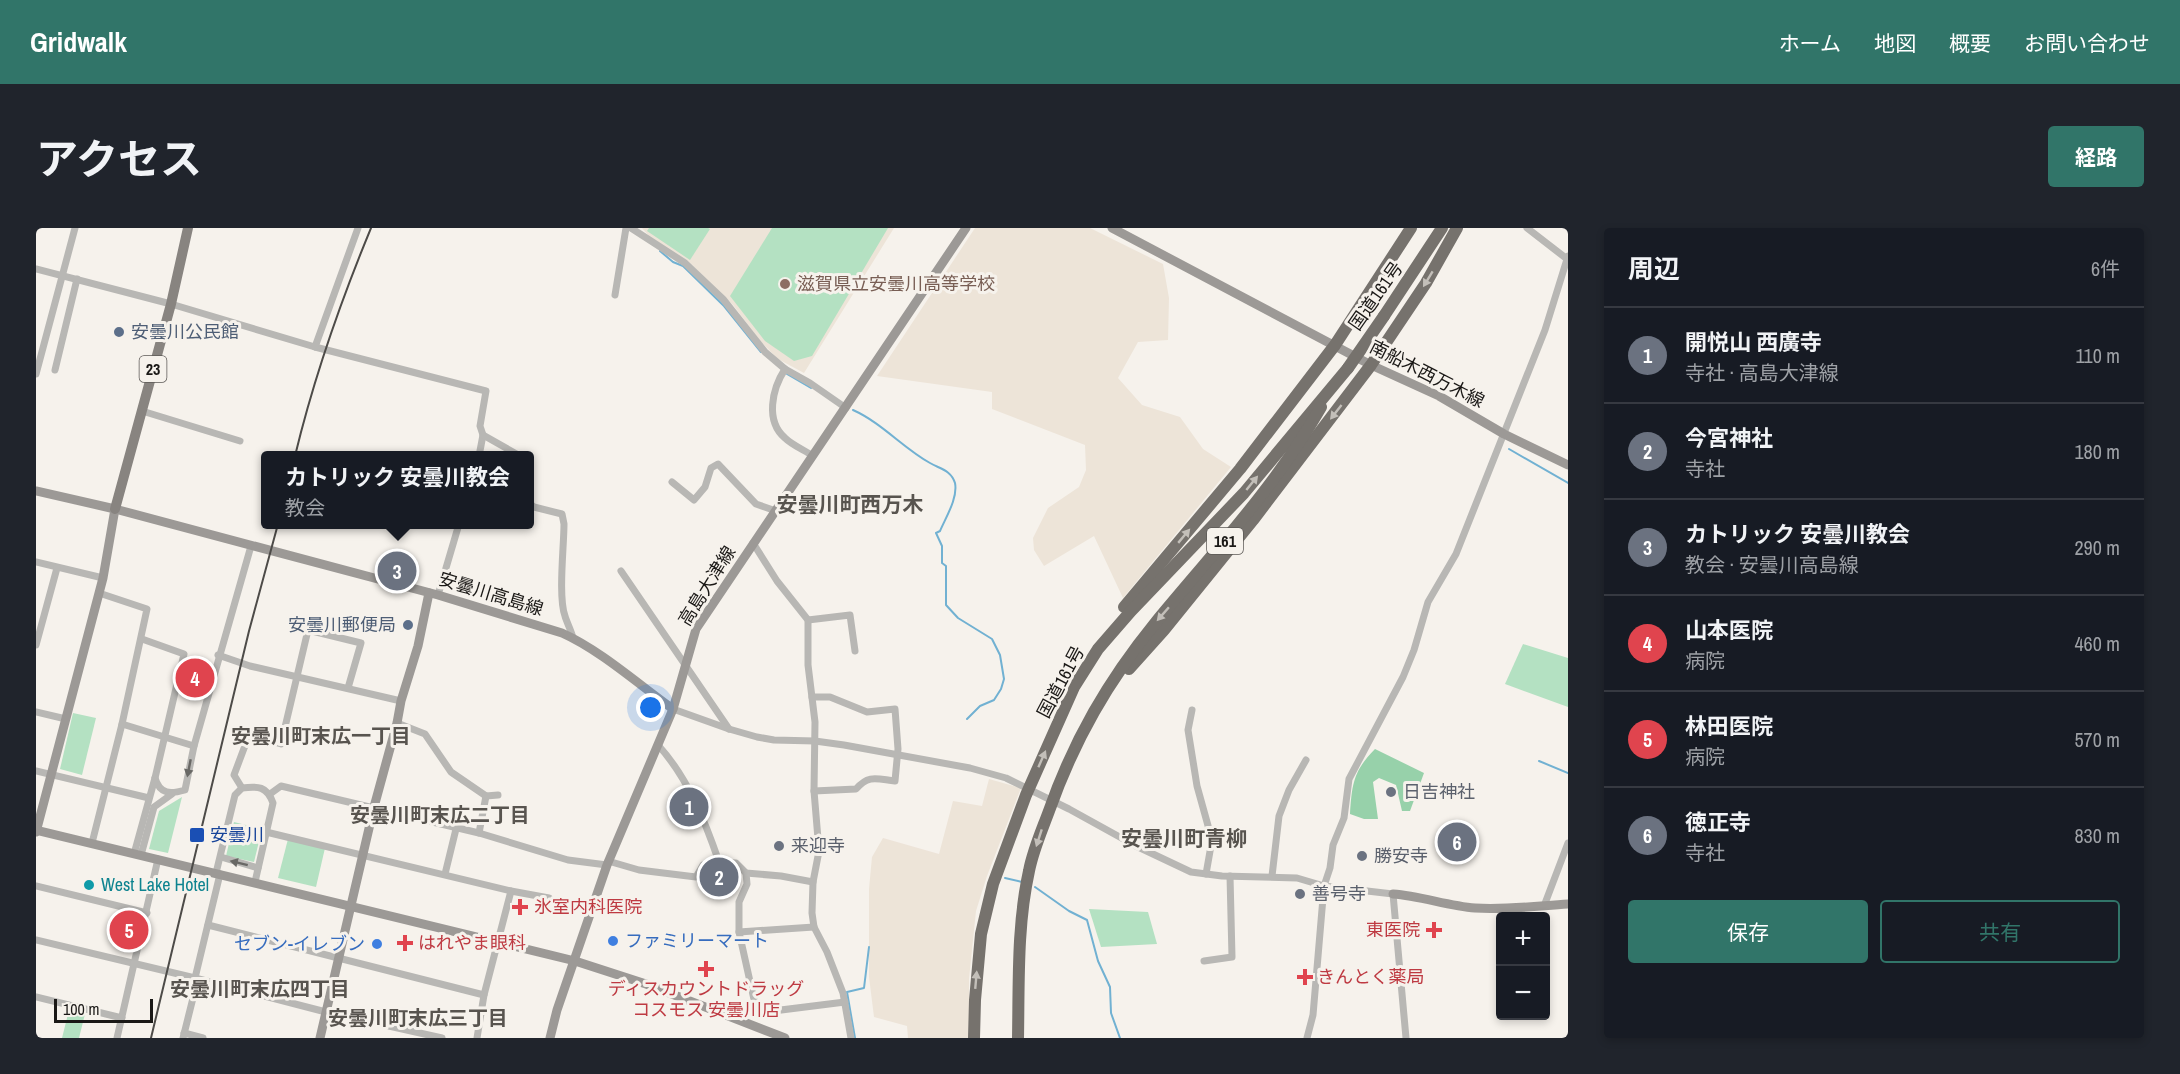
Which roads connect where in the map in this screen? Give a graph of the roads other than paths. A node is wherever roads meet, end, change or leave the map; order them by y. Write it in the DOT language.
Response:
graph roads {
  1 [pos="75,228"];
  2 [pos="188,228"];
  3 [pos="358,228"];
  4 [pos="626,228"];
  5 [pos="631,228"];
  6 [pos="966,228"];
  7 [pos="1112,228"];
  8 [pos="1411,228"];
  9 [pos="1442,228"];
  10 [pos="1457,228"];
  11 [pos="1527,228"];
  12 [pos="1567,258"];
  13 [pos="36,269"];
  14 [pos="62,275"];
  15 [pos="77,279"];
  16 [pos="615,295"];
  17 [pos="171,304"];
  18 [pos="1335,345"];
  19 [pos="315,347"];
  20 [pos="1371,365"];
  21 [pos="785,369"];
  22 [pos="55,370"];
  23 [pos="36,374"];
  24 [pos="1335,383"];
  25 [pos="846,408"];
  26 [pos="142,411"];
  27 [pos="1504,434"];
  28 [pos="483,435"];
  29 [pos="240,441"];
  30 [pos="480,451"];
  31 [pos="511,451"];
  32 [pos="813,456"];
  33 [pos="1568,465"];
  34 [pos="672,482"];
  35 [pos="36,491"];
  36 [pos="534,507"];
  37 [pos="115,509"];
  38 [pos="776,511"];
  39 [pos="458,529"];
  40 [pos="753,543"];
  41 [pos="251,546"];
  42 [pos="36,562"];
  43 [pos="57,568"];
  44 [pos="621,571"];
  45 [pos="103,578"];
  46 [pos="99,593"];
  47 [pos="434,594"];
  48 [pos="808,620"];
  49 [pos="573,638"];
  50 [pos="142,639"];
  51 [pos="36,645"];
  52 [pos="1098,649"];
  53 [pos="855,651"];
  54 [pos="218,655"];
  55 [pos="685,667"];
  56 [pos="298,677"];
  57 [pos="348,688"];
  58 [pos="1104,692"];
  59 [pos="812,697"];
  60 [pos="401,701"];
  61 [pos="673,709"];
  62 [pos="1192,710"];
  63 [pos="36,712"];
  64 [pos="66,719"];
  65 [pos="397,723"];
  66 [pos="122,724"];
  67 [pos="729,729"];
  68 [pos="164,736"];
  69 [pos="815,741"];
  70 [pos="658,745"];
  71 [pos="194,746"];
  72 [pos="897,756"];
  73 [pos="1306,760"];
  74 [pos="36,771"];
  75 [pos="52,774"];
  76 [pos="155,778"];
  77 [pos="106,787"];
  78 [pos="242,788"];
  79 [pos="1029,789"];
  80 [pos="814,791"];
  81 [pos="172,794"];
  82 [pos="270,794"];
  83 [pos="498,795"];
  84 [pos="486,796"];
  85 [pos="149,798"];
  86 [pos="1052,802"];
  87 [pos="375,807"];
  88 [pos="456,829"];
  89 [pos="36,831"];
  90 [pos="266,831"];
  91 [pos="479,833"];
  92 [pos="92,843"];
  93 [pos="1568,843"];
  94 [pos="138,854"];
  95 [pos="364,855"];
  96 [pos="221,857"];
  97 [pos="158,859"];
  98 [pos="719,862"];
  99 [pos="608,863"];
  100 [pos="258,868"];
  101 [pos="746,873"];
  102 [pos="218,874"];
  103 [pos="445,874"];
  104 [pos="1206,874"];
  105 [pos="1230,876"];
  106 [pos="1272,876"];
  107 [pos="255,882"];
  108 [pos="813,882"];
  109 [pos="36,886"];
  110 [pos="1324,886"];
  111 [pos="511,891"];
  112 [pos="1393,894"];
  113 [pos="549,898"];
  114 [pos="1568,904"];
  115 [pos="352,906"];
  116 [pos="1545,906"];
  117 [pos="147,913"];
  118 [pos="208,925"];
  119 [pos="814,927"];
  120 [pos="739,932"];
  121 [pos="36,940"];
  122 [pos="498,941"];
  123 [pos="339,956"];
  124 [pos="575,961"];
  125 [pos="1204,961"];
  126 [pos="135,964"];
  127 [pos="195,978"];
  128 [pos="484,994"];
  129 [pos="36,997"];
  130 [pos="845,1002"];
  131 [pos="326,1012"];
  132 [pos="122,1018"];
  133 [pos="414,1034"];
  134 [pos="184,1036"];
  135 [pos="117,1038"];
  136 [pos="203,1038"];
  137 [pos="320,1038"];
  138 [pos="442,1038"];
  139 [pos="477,1038"];
  140 [pos="550,1038"];
  141 [pos="784,1038"];
  142 [pos="851,1038"];
  143 [pos="974,1038"];
  144 [pos="1018,1038"];
  145 [pos="1307,1038"];
  146 [pos="1406,1038"];
  1 -- 14 [label="street"];
  2 -- 17 [label="main road, 23"];
  3 -- 19 [label="street"];
  4 -- 16 [label="street"];
  5 -- 21 [label="street"];
  6 -- 25 [label="main road, 高島大津線"];
  7 -- 18 [label="main road, 南船木西万木線"];
  8 -- 18 [label="highway"];
  9 -- 24 [label="highway, 国道161号 / 161, bridge"];
  10 -- 20 [label="highway, one-way"];
  11 -- 12 [label="street"];
  12 -- 27 [label="street"];
  13 -- 14 [label="street"];
  14 -- 15 [label="street"];
  14 -- 23 [label="street"];
  15 -- 17 [label="street"];
  15 -- 22 [label="street"];
  17 -- 19 [label="street"];
  17 -- 26 [label="main road, 23"];
  18 -- 20 [label="main road, 南船木西万木線"];
  52 -- 18 [label="highway, one-way"];
  19 -- 28 [label="street"];
  20 -- 27 [label="main road, 南船木西万木線"];
  20 -- 58 [label="highway, one-way"];
  21 -- 25 [label="street"];
  21 -- 32 [label="street"];
  52 -- 24 [label="highway, 国道161号 / 161, one-way"];
  24 -- 58 [label="highway, 国道161号 / 161, one-way"];
  25 -- 32 [label="main road, 高島大津線"];
  26 -- 29 [label="street"];
  26 -- 37 [label="main road, 23"];
  27 -- 33 [label="main road, 南船木西万木線"];
  27 -- 110 [label="street"];
  28 -- 30 [label="street"];
  28 -- 31 [label="street"];
  32 -- 38 [label="main road, 高島大津線"];
  34 -- 38 [label="street"];
  35 -- 37 [label="main road, 安曇川高島線"];
  36 -- 49 [label="street"];
  37 -- 41 [label="main road, 安曇川高島線"];
  37 -- 45 [label="main road"];
  38 -- 40 [label="main road, 高島大津線"];
  39 -- 47 [label="street"];
  40 -- 48 [label="street"];
  40 -- 55 [label="main road, 高島大津線"];
  41 -- 47 [label="main road, 安曇川高島線"];
  41 -- 54 [label="street"];
  42 -- 43 [label="street"];
  43 -- 45 [label="street"];
  43 -- 51 [label="street"];
  44 -- 55 [label="street"];
  45 -- 46 [label="main road"];
  46 -- 50 [label="street"];
  46 -- 64 [label="main road"];
  47 -- 49 [label="main road, 安曇川高島線"];
  47 -- 60 [label="main road"];
  48 -- 53 [label="street"];
  48 -- 59 [label="street"];
  49 -- 61 [label="main road, 安曇川高島線"];
  50 -- 66 [label="street"];
  50 -- 68 [label="street"];
  79 -- 52 [label="highway, 国道161号 / 161, one-way"];
  54 -- 56 [label="street"];
  54 -- 71 [label="street"];
  55 -- 61 [label="main road, 高島大津線"];
  55 -- 67 [label="street"];
  56 -- 57 [label="street"];
  56 -- 57 [label="street"];
  56 -- 78 [label="street"];
  57 -- 60 [label="street"];
  58 -- 86 [label="highway, 国道161号 / 161"];
  59 -- 69 [label="street"];
  59 -- 72 [label="street"];
  60 -- 65 [label="main road"];
  61 -- 67 [label="street"];
  61 -- 70 [label="main road, 高島大津線"];
  62 -- 104 [label="street"];
  63 -- 64 [label="street"];
  64 -- 75 [label="main road"];
  65 -- 84 [label="street"];
  65 -- 87 [label="main road"];
  66 -- 68 [label="street"];
  66 -- 77 [label="street"];
  67 -- 69 [label="street"];
  68 -- 71 [label="street"];
  68 -- 76 [label="street"];
  69 -- 72 [label="street"];
  69 -- 80 [label="street"];
  70 -- 98 [label="street"];
  70 -- 99 [label="main road, 高島大津線"];
  71 -- 81 [label="street, one-way"];
  72 -- 79 [label="street"];
  72 -- 80 [label="street"];
  73 -- 106 [label="street"];
  74 -- 75 [label="street"];
  75 -- 77 [label="street"];
  75 -- 89 [label="main road"];
  76 -- 81 [label="street"];
  76 -- 85 [label="street"];
  77 -- 85 [label="street"];
  77 -- 92 [label="street"];
  78 -- 82 [label="street"];
  78 -- 96 [label="street"];
  79 -- 86 [label="street"];
  143 -- 79 [label="highway, 国道161号 / 161, one-way"];
  80 -- 108 [label="street"];
  81 -- 94 [label="street"];
  82 -- 87 [label="street"];
  82 -- 90 [label="street"];
  83 -- 84 [label="street"];
  84 -- 91 [label="street"];
  85 -- 94 [label="street"];
  86 -- 104 [label="street"];
  86 -- 144 [label="highway, 国道161号 / 161, one-way"];
  87 -- 88 [label="street"];
  87 -- 95 [label="main road"];
  88 -- 91 [label="street"];
  88 -- 103 [label="street"];
  89 -- 92 [label="main road"];
  90 -- 95 [label="street"];
  90 -- 100 [label="street"];
  91 -- 99 [label="street"];
  92 -- 94 [label="main road"];
  93 -- 116 [label="street"];
  94 -- 97 [label="main road"];
  95 -- 103 [label="street"];
  95 -- 115 [label="main road"];
  100 -- 96 [label="street, one-way"];
  96 -- 102 [label="street"];
  97 -- 102 [label="main road"];
  97 -- 117 [label="street"];
  98 -- 99 [label="street"];
  98 -- 101 [label="street"];
  99 -- 124 [label="main road, 高島大津線"];
  100 -- 107 [label="street"];
  101 -- 108 [label="street"];
  101 -- 120 [label="street"];
  102 -- 107 [label="main road"];
  102 -- 118 [label="street"];
  103 -- 111 [label="street"];
  104 -- 105 [label="street"];
  105 -- 106 [label="street"];
  105 -- 125 [label="street"];
  106 -- 110 [label="street"];
  107 -- 115 [label="main road"];
  108 -- 119 [label="street"];
  109 -- 117 [label="street"];
  110 -- 112 [label="street"];
  110 -- 145 [label="street"];
  111 -- 113 [label="street"];
  111 -- 122 [label="street"];
  112 -- 116 [label="main road"];
  112 -- 146 [label="street"];
  114 -- 116 [label="main road"];
  115 -- 122 [label="main road"];
  115 -- 123 [label="main road"];
  117 -- 126 [label="street"];
  118 -- 123 [label="street"];
  118 -- 127 [label="street"];
  119 -- 120 [label="street"];
  119 -- 130 [label="street"];
  120 -- 130 [label="street"];
  121 -- 126 [label="street"];
  122 -- 124 [label="main road"];
  122 -- 128 [label="street"];
  123 -- 128 [label="street"];
  123 -- 131 [label="main road"];
  124 -- 140 [label="main road, 高島大津線"];
  124 -- 141 [label="main road"];
  126 -- 127 [label="street"];
  126 -- 132 [label="street"];
  127 -- 131 [label="street"];
  127 -- 134 [label="street"];
  128 -- 139 [label="street"];
  129 -- 132 [label="street"];
  130 -- 142 [label="street"];
  131 -- 133 [label="street"];
  131 -- 137 [label="main road"];
  132 -- 135 [label="street"];
  133 -- 138 [label="street"];
  134 -- 136 [label="street"];
}
